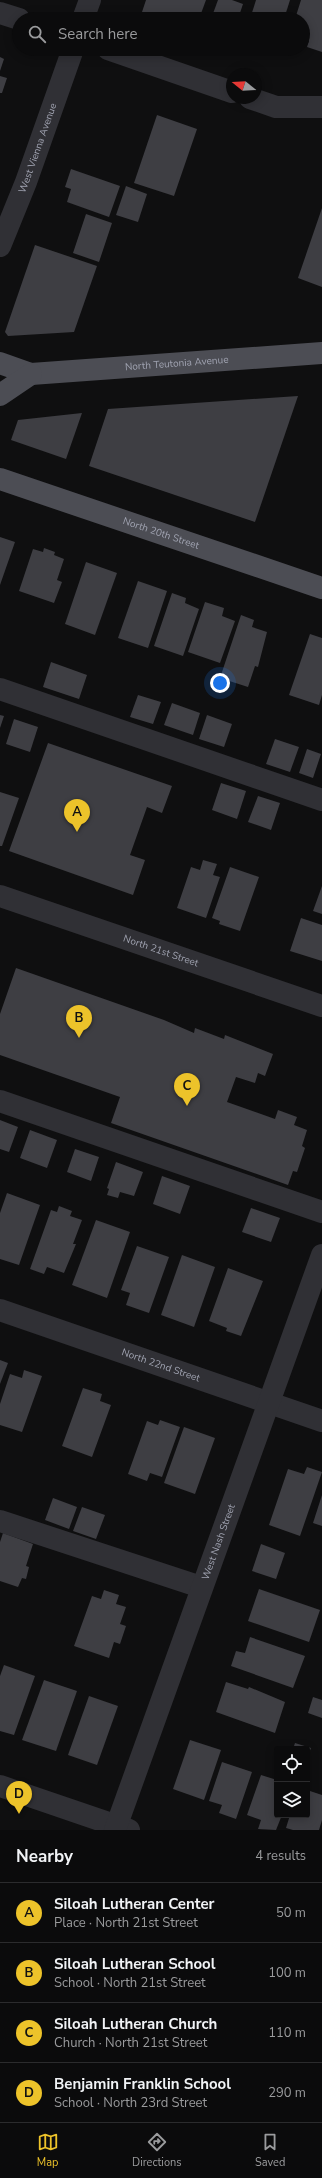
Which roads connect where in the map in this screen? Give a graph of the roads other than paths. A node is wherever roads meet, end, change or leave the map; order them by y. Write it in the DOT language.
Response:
graph roads {
  1 [pos="90,0"];
  2 [pos="86,12"];
  3 [pos="0,13"];
  4 [pos="12,17"];
  5 [pos="71,56"];
  6 [pos="128,56"];
  7 [pos="226,90"];
  8 [pos="262,102"];
  9 [pos="322,107"];
  10 [pos="0,246"];
  11 [pos="322,353"];
  12 [pos="0,363"];
  13 [pos="31,374"];
  14 [pos="0,394"];
  15 [pos="0,479"];
  16 [pos="322,588"];
  17 [pos="0,688"];
  18 [pos="322,800"];
  19 [pos="0,896"];
  20 [pos="322,1006"];
  21 [pos="0,1101"];
  22 [pos="322,1212"];
  23 [pos="322,1255"];
  24 [pos="0,1310"];
  25 [pos="268,1403"];
  26 [pos="322,1421"];
  27 [pos="0,1521"];
  28 [pos="201,1587"];
  29 [pos="0,1786"];
  30 [pos="120,1829"];
  1 -- 2 [label="street"];
  3 -- 4 [label="street"];
  5 -- 10 [label="street, West Vienna Avenue"];
  6 -- 7 [label="street"];
  8 -- 9 [label="street"];
  11 -- 13 [label="main road, North Teutonia Avenue"];
  12 -- 13 [label="main road, North Teutonia Avenue"];
  13 -- 14 [label="main road, North Teutonia Avenue"];
  15 -- 16 [label="main road, North 20th Street"];
  17 -- 18 [label="street"];
  19 -- 20 [label="street, North 21st Street"];
  21 -- 22 [label="street"];
  23 -- 25 [label="street, West Nash Street"];
  24 -- 25 [label="street, North 22nd Street"];
  25 -- 26 [label="street, North 22nd Street"];
  25 -- 28 [label="street, West Nash Street"];
  27 -- 28 [label="street"];
  28 -- 30 [label="street, West Nash Street"];
  29 -- 30 [label="street"];
}
